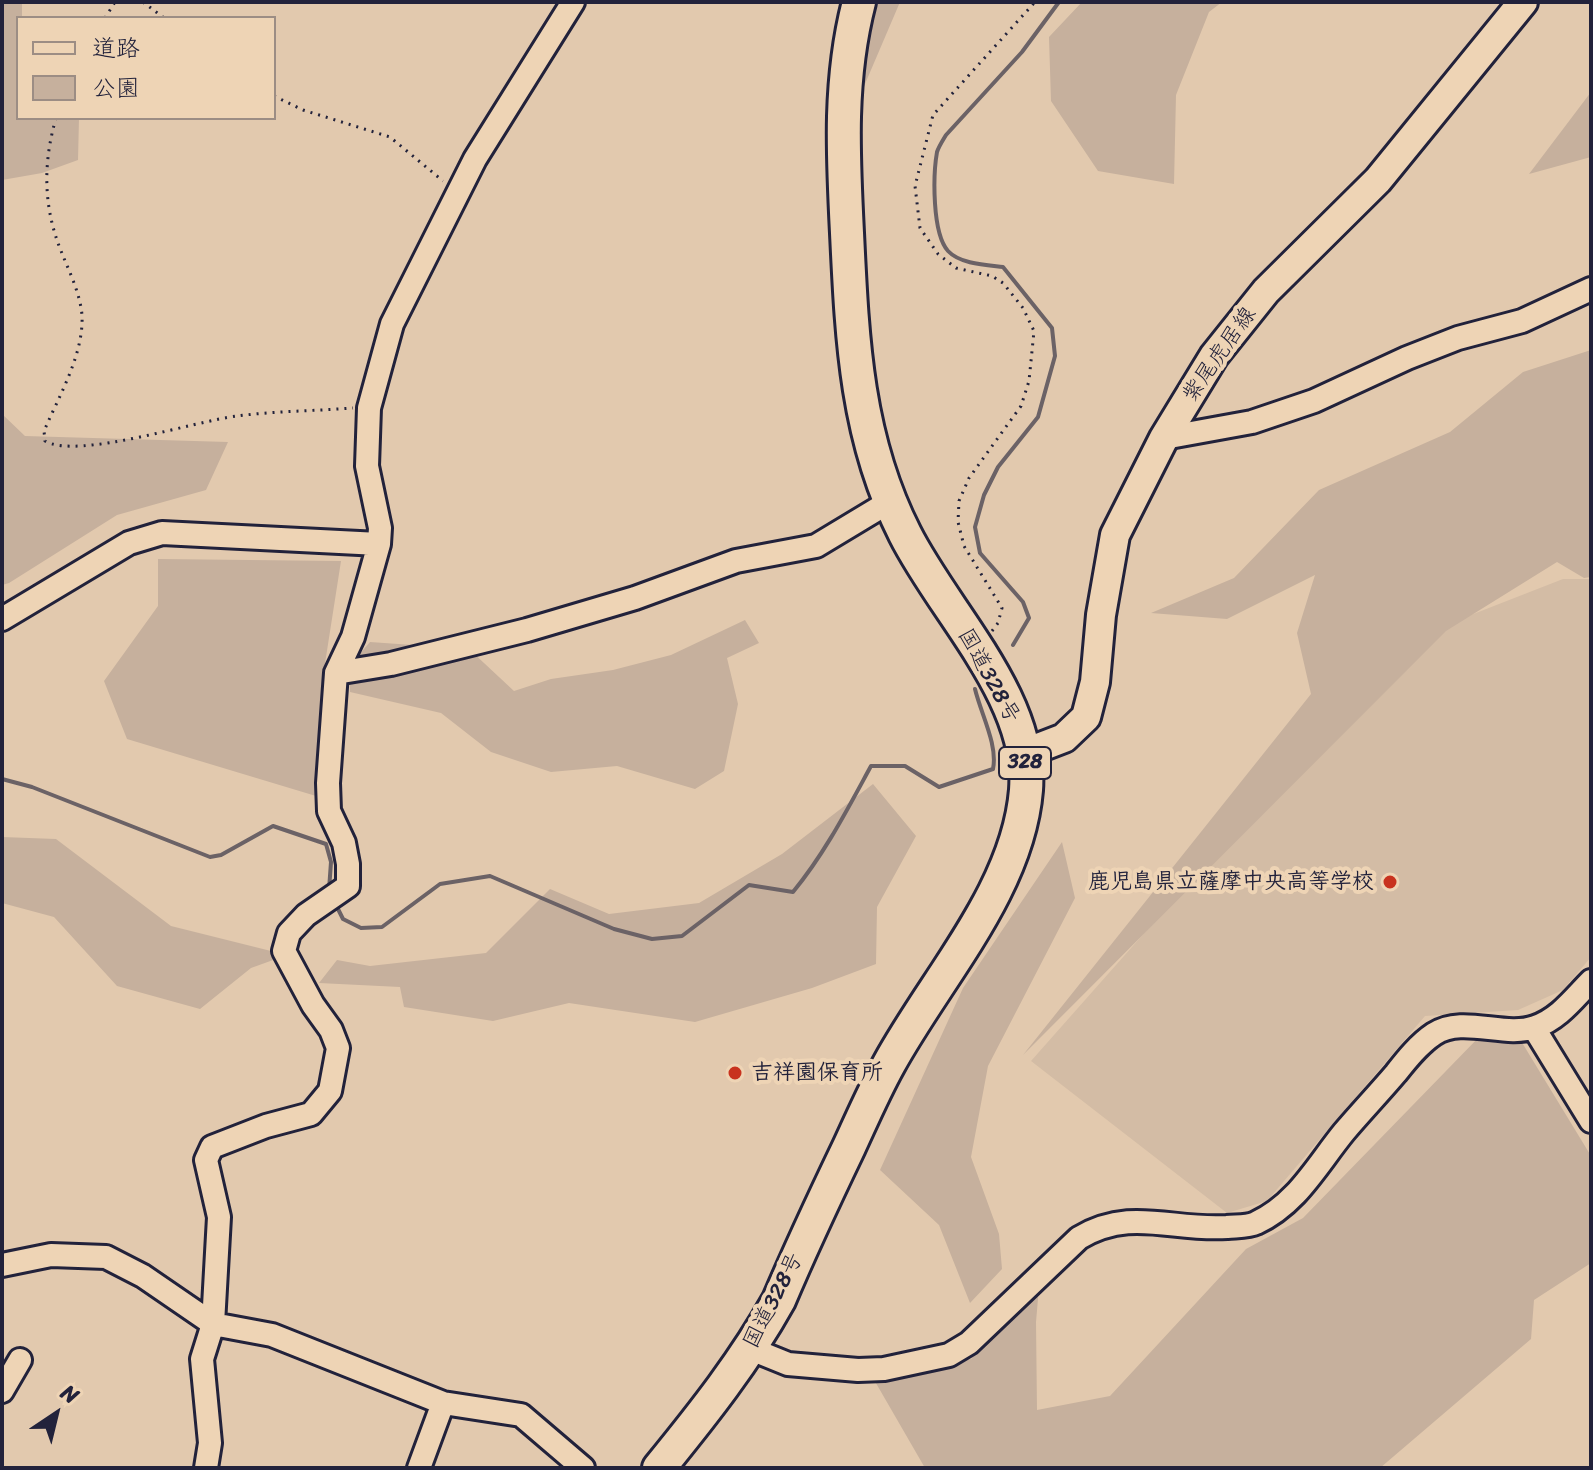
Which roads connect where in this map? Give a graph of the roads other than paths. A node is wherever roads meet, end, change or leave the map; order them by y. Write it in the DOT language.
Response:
graph roads {
  1 [pos="573,2"];
  2 [pos="859,2"];
  3 [pos="1523,2"];
  4 [pos="1591,289"];
  5 [pos="1164,438"];
  6 [pos="889,502"];
  7 [pos="379,544"];
  8 [pos="2,619"];
  9 [pos="336,673"];
  10 [pos="1025,753"];
  11 [pos="1591,981"];
  12 [pos="1534,1028"];
  13 [pos="1591,1121"];
  14 [pos="2,1265"];
  15 [pos="213,1324"];
  16 [pos="751,1349"];
  17 [pos="20,1360"];
  18 [pos="2,1391"];
  19 [pos="443,1403"];
  20 [pos="206,1468"];
  21 [pos="419,1468"];
  22 [pos="583,1468"];
  23 [pos="659,1468"];
  1 -- 7 [label="street"];
  2 -- 6 [label="highway, 国道328号 / 328"];
  3 -- 5 [label="main road, 紫尾虎居線"];
  4 -- 5 [label="street"];
  5 -- 10 [label="main road, 紫尾虎居線"];
  6 -- 9 [label="street"];
  6 -- 10 [label="highway, 国道328号 / 328"];
  7 -- 8 [label="street"];
  7 -- 9 [label="street"];
  9 -- 15 [label="street"];
  10 -- 16 [label="highway, 国道328号 / 328"];
  11 -- 12 [label="street"];
  12 -- 13 [label="street"];
  12 -- 16 [label="street"];
  14 -- 15 [label="street"];
  15 -- 19 [label="street"];
  15 -- 20 [label="street"];
  16 -- 23 [label="highway, 国道328号 / 328"];
  17 -- 18 [label="street"];
  19 -- 21 [label="street"];
  19 -- 22 [label="street"];
}
